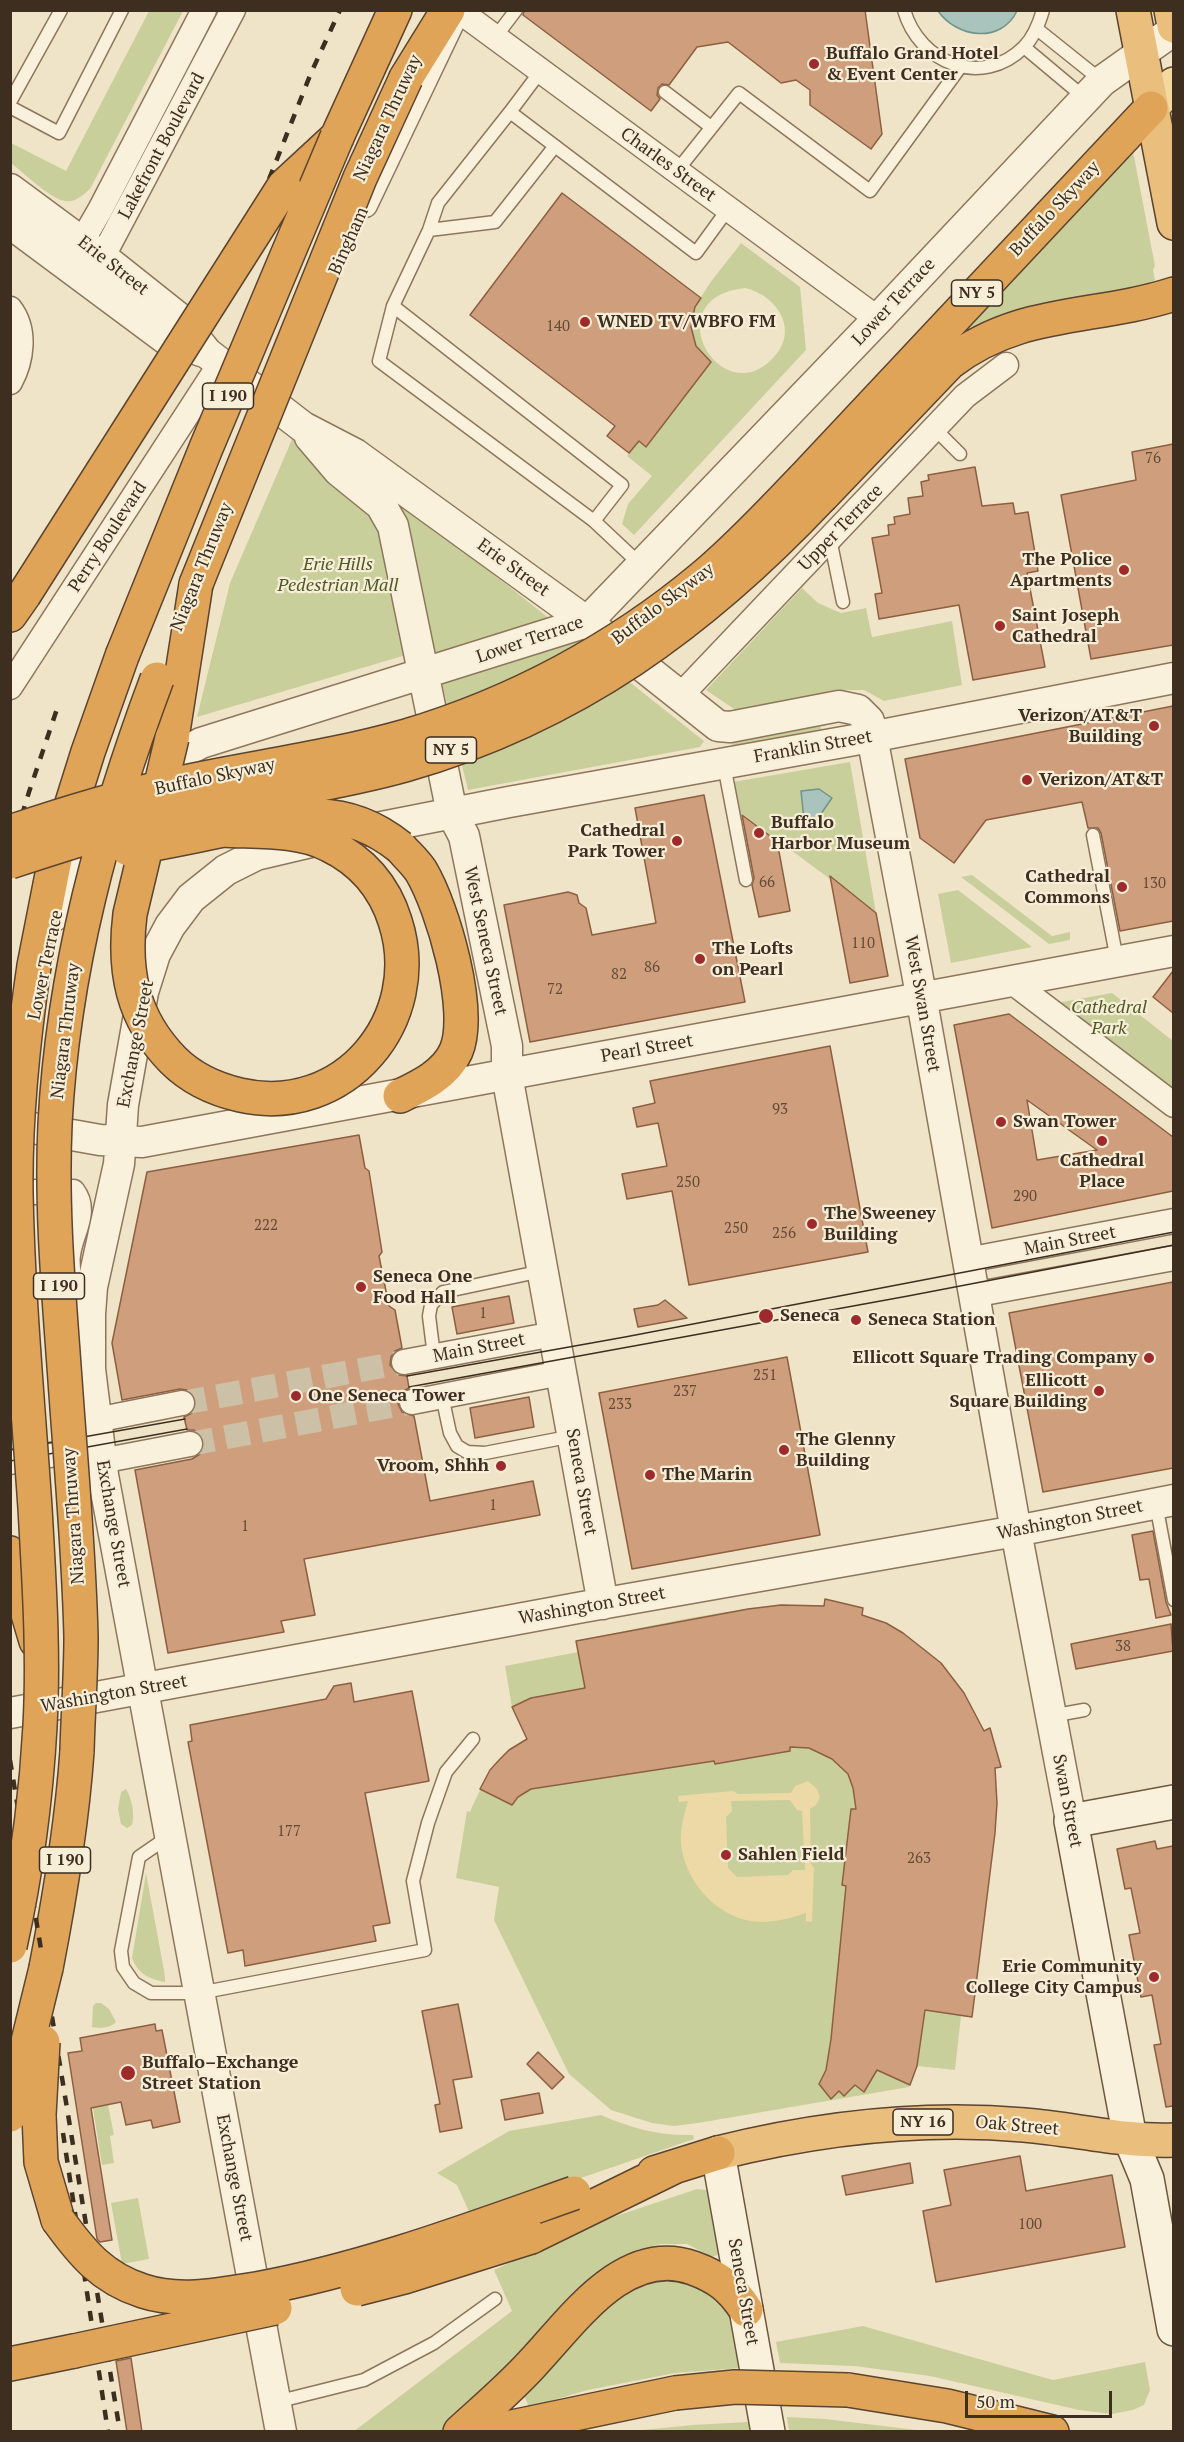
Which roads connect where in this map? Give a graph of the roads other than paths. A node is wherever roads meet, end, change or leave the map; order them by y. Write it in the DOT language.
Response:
graph roads {
  1 [pos="61,10"];
  2 [pos="122,10"];
  3 [pos="204,10"];
  4 [pos="233,10"];
  5 [pos="395,10"];
  6 [pos="440,10"];
  7 [pos="448,10"];
  8 [pos="458,10"];
  9 [pos="516,10"];
  10 [pos="904,10"];
  11 [pos="1043,10"];
  12 [pos="1133,10"];
  13 [pos="1171,10"];
  14 [pos="1173,28"];
  15 [pos="1037,29"];
  16 [pos="495,39"];
  17 [pos="1024,47"];
  18 [pos="1141,53"];
  19 [pos="961,66"];
  20 [pos="540,72"];
  21 [pos="405,78"];
  22 [pos="1173,84"];
  23 [pos="1094,90"];
  24 [pos="665,92"];
  25 [pos="10,102"];
  26 [pos="10,107"];
  27 [pos="1151,108"];
  28 [pos="510,112"];
  29 [pos="711,128"];
  30 [pos="337,137"];
  31 [pos="555,146"];
  32 [pos="676,172"];
  33 [pos="10,189"];
  34 [pos="728,209"];
  35 [pos="10,223"];
  36 [pos="1173,223"];
  37 [pos="429,230"];
  38 [pos="86,261"];
  39 [pos="1173,294"];
  40 [pos="393,306"];
  41 [pos="10,309"];
  42 [pos="878,319"];
  43 [pos="1005,365"];
  44 [pos="211,367"];
  45 [pos="10,382"];
  46 [pos="279,409"];
  47 [pos="303,428"];
  48 [pos="934,428"];
  49 [pos="960,454"];
  50 [pos="813,488"];
  51 [pos="594,521"];
  52 [pos="393,526"];
  53 [pos="830,539"];
  54 [pos="642,566"];
  55 [pos="196,584"];
  56 [pos="843,602"];
  57 [pos="10,615"];
  58 [pos="587,622"];
  59 [pos="425,674"];
  60 [pos="1173,678"];
  61 [pos="10,687"];
  62 [pos="680,696"];
  63 [pos="718,726"];
  64 [pos="872,737"];
  65 [pos="724,763"];
  66 [pos="452,813"];
  67 [pos="222,830"];
  68 [pos="10,832"];
  69 [pos="1093,835"];
  70 [pos="10,864"];
  71 [pos="746,880"];
  72 [pos="1173,951"];
  73 [pos="1118,962"];
  74 [pos="1011,981"];
  75 [pos="921,998"];
  76 [pos="507,1075"];
  77 [pos="400,1096"];
  78 [pos="1173,1105"];
  79 [pos="18,1126"];
  80 [pos="121,1142"];
  81 [pos="26,1192"];
  82 [pos="1173,1221"];
  83 [pos="1173,1258"];
  84 [pos="543,1271"];
  85 [pos="970,1276"];
  86 [pos="434,1356"];
  87 [pos="558,1356"];
  88 [pos="404,1362"];
  89 [pos="442,1396"];
  90 [pos="412,1402"];
  91 [pos="182,1403"];
  92 [pos="573,1436"];
  93 [pos="98,1441"];
  94 [pos="190,1444"];
  95 [pos="10,1452"];
  96 [pos="10,1462"];
  97 [pos="1164,1501"];
  98 [pos="1016,1531"];
  99 [pos="10,1553"];
  100 [pos="1173,1600"];
  101 [pos="603,1604"];
  102 [pos="40,1657"];
  103 [pos="142,1690"];
  104 [pos="1084,1710"];
  105 [pos="10,1713"];
  106 [pos="1051,1716"];
  107 [pos="473,1739"];
  108 [pos="1173,1802"];
  109 [pos="1071,1821"];
  110 [pos="170,1836"];
  111 [pos="10,1946"];
  112 [pos="46,1968"];
  113 [pos="200,1994"];
  114 [pos="10,2115"];
  115 [pos="1130,2139"];
  116 [pos="1173,2140"];
  117 [pos="718,2153"];
  118 [pos="674,2167"];
  119 [pos="495,2299"];
  120 [pos="746,2310"];
  121 [pos="1173,2329"];
  122 [pos="10,2364"];
  123 [pos="276,2402"];
  124 [pos="607,2407"];
  125 [pos="281,2432"];
  126 [pos="460,2432"];
  127 [pos="488,2432"];
  128 [pos="556,2432"];
  129 [pos="768,2432"];
  130 [pos="1052,2432"];
  1 -- 25 [label="lane"];
  2 -- 26 [label="lane"];
  3 -- 38 [label="street, Lakefront Boulevard"];
  4 -- 38 [label="street, Lakefront Boulevard"];
  5 -- 30 [label="highway, Niagara Thruway / I 190"];
  6 -- 21 [label="highway, Niagara Thruway / I 190"];
  7 -- 21 [label="highway"];
  8 -- 16 [label="street, Charles Street"];
  8 -- 46 [label="street, Bingham"];
  9 -- 16 [label="lane"];
  10 -- 19 [label="lane"];
  11 -- 15 [label="lane"];
  12 -- 18 [label="highway"];
  13 -- 14 [label="highway"];
  14 -- 18 [label="street, Lower Terrace"];
  15 -- 17 [label="lane"];
  15 -- 23 [label="lane"];
  16 -- 20 [label="street, Charles Street"];
  17 -- 19 [label="lane"];
  17 -- 23 [label="lane"];
  18 -- 23 [label="street, Lower Terrace"];
  18 -- 27 [label="highway"];
  19 -- 29 [label="lane"];
  20 -- 28 [label="lane"];
  20 -- 32 [label="street, Charles Street"];
  21 -- 55 [label="highway, Niagara Thruway / I 190, bridge"];
  22 -- 27 [label="main road, NY 5"];
  23 -- 42 [label="street, Lower Terrace"];
  24 -- 29 [label="lane"];
  27 -- 36 [label="highway"];
  27 -- 50 [label="highway, Buffalo Skyway / NY 5"];
  28 -- 31 [label="lane"];
  28 -- 37 [label="lane"];
  29 -- 32 [label="lane"];
  30 -- 57 [label="highway, bridge"];
  30 -- 102 [label="highway, Niagara Thruway / I 190, bridge"];
  31 -- 34 [label="lane"];
  31 -- 37 [label="lane"];
  32 -- 34 [label="street, Charles Street"];
  33 -- 38 [label="street, Erie Street"];
  34 -- 42 [label="street, Charles Street"];
  35 -- 38 [label="street, Erie Street"];
  37 -- 40 [label="lane"];
  38 -- 44 [label="street, Erie Street"];
  39 -- 50 [label="highway, Buffalo Skyway / NY 5"];
  40 -- 51 [label="lane"];
  40 -- 51 [label="lane"];
  41 -- 45 [label="street"];
  42 -- 54 [label="street, Lower Terrace"];
  43 -- 48 [label="street, Upper Terrace"];
  44 -- 46 [label="street, Erie Street"];
  44 -- 61 [label="street, Perry Boulevard"];
  46 -- 47 [label="street, Erie Street"];
  47 -- 52 [label="street, Erie Street"];
  47 -- 58 [label="street, Erie Street"];
  48 -- 49 [label="lane"];
  48 -- 53 [label="street, Upper Terrace"];
  50 -- 68 [label="highway, Buffalo Skyway / NY 5, bridge"];
  50 -- 70 [label="highway, Buffalo Skyway / NY 5, bridge"];
  51 -- 54 [label="lane"];
  52 -- 59 [label="street, West Seneca Street"];
  53 -- 56 [label="lane"];
  53 -- 62 [label="street, Upper Terrace"];
  54 -- 58 [label="street, Lower Terrace"];
  55 -- 67 [label="highway, bridge"];
  55 -- 112 [label="highway, Niagara Thruway / I 190, bridge"];
  58 -- 59 [label="street, Lower Terrace"];
  58 -- 62 [label="street, Erie Street"];
  59 -- 66 [label="street, West Seneca Street"];
  59 -- 79 [label="street, Lower Terrace"];
  60 -- 64 [label="street, Franklin Street"];
  62 -- 63 [label="street, Erie Street"];
  63 -- 64 [label="street"];
  63 -- 65 [label="street"];
  64 -- 65 [label="street, Franklin Street"];
  64 -- 75 [label="street, West Swan Street"];
  65 -- 66 [label="street, Franklin Street"];
  65 -- 71 [label="lane"];
  66 -- 76 [label="street, West Seneca Street"];
  66 -- 80 [label="street, Exchange Street"];
  67 -- 70 [label="highway, bridge"];
  67 -- 77 [label="highway, bridge"];
  69 -- 73 [label="lane"];
  72 -- 73 [label="street, Pearl Street"];
  73 -- 74 [label="street, Pearl Street"];
  74 -- 75 [label="street, Pearl Street"];
  74 -- 78 [label="street"];
  75 -- 76 [label="street, Pearl Street"];
  75 -- 85 [label="street, West Swan Street"];
  76 -- 77 [label="street, Pearl Street"];
  76 -- 84 [label="street, West Seneca Street"];
  77 -- 80 [label="street, Pearl Street"];
  79 -- 80 [label="street, Pearl Street"];
  79 -- 81 [label="street, Lower Terrace"];
  80 -- 93 [label="street, Exchange Street"];
  81 -- 81 [label="street, Lower Terrace"];
  82 -- 85 [label="street, Main Street"];
  83 -- 85 [label="street, Main Street"];
  84 -- 86 [label="lane"];
  84 -- 87 [label="street, West Seneca Street"];
  85 -- 98 [label="street, Swan Street"];
  86 -- 87 [label="street, Main Street"];
  86 -- 88 [label="street, Main Street"];
  87 -- 89 [label="street"];
  87 -- 92 [label="street, Seneca Street"];
  89 -- 90 [label="street"];
  89 -- 92 [label="lane"];
  91 -- 93 [label="street"];
  92 -- 101 [label="street, Seneca Street"];
  93 -- 94 [label="street"];
  93 -- 95 [label="street"];
  93 -- 96 [label="street"];
  93 -- 103 [label="street, Exchange Street"];
  97 -- 98 [label="street, Washington Street"];
  97 -- 100 [label="lane"];
  98 -- 101 [label="street, Washington Street"];
  98 -- 106 [label="street, Swan Street"];
  99 -- 102 [label="highway"];
  101 -- 103 [label="street, Washington Street"];
  102 -- 111 [label="highway, Niagara Thruway / I 190, bridge"];
  103 -- 105 [label="street, Washington Street"];
  103 -- 110 [label="street, Exchange Street"];
  104 -- 106 [label="lane"];
  106 -- 109 [label="street, Swan Street"];
  107 -- 113 [label="lane"];
  108 -- 109 [label="main road"];
  109 -- 115 [label="main road, Swan Street"];
  110 -- 113 [label="street, Exchange Street"];
  110 -- 113 [label="lane"];
  112 -- 114 [label="highway, Niagara Thruway / I 190, bridge"];
  112 -- 118 [label="highway, bridge"];
  113 -- 123 [label="street, Exchange Street"];
  115 -- 116 [label="highway, Oak Street / NY 16"];
  115 -- 117 [label="highway, Oak Street / NY 16"];
  115 -- 121 [label="main road, Swan Street"];
  117 -- 118 [label="highway"];
  117 -- 120 [label="main road, Seneca Street"];
  118 -- 122 [label="highway, bridge"];
  119 -- 123 [label="lane"];
  120 -- 126 [label="highway"];
  120 -- 129 [label="main road, Seneca Street"];
  123 -- 125 [label="street, Exchange Street"];
  124 -- 127 [label="highway"];
  124 -- 128 [label="highway"];
  124 -- 130 [label="highway, bridge"];
}
